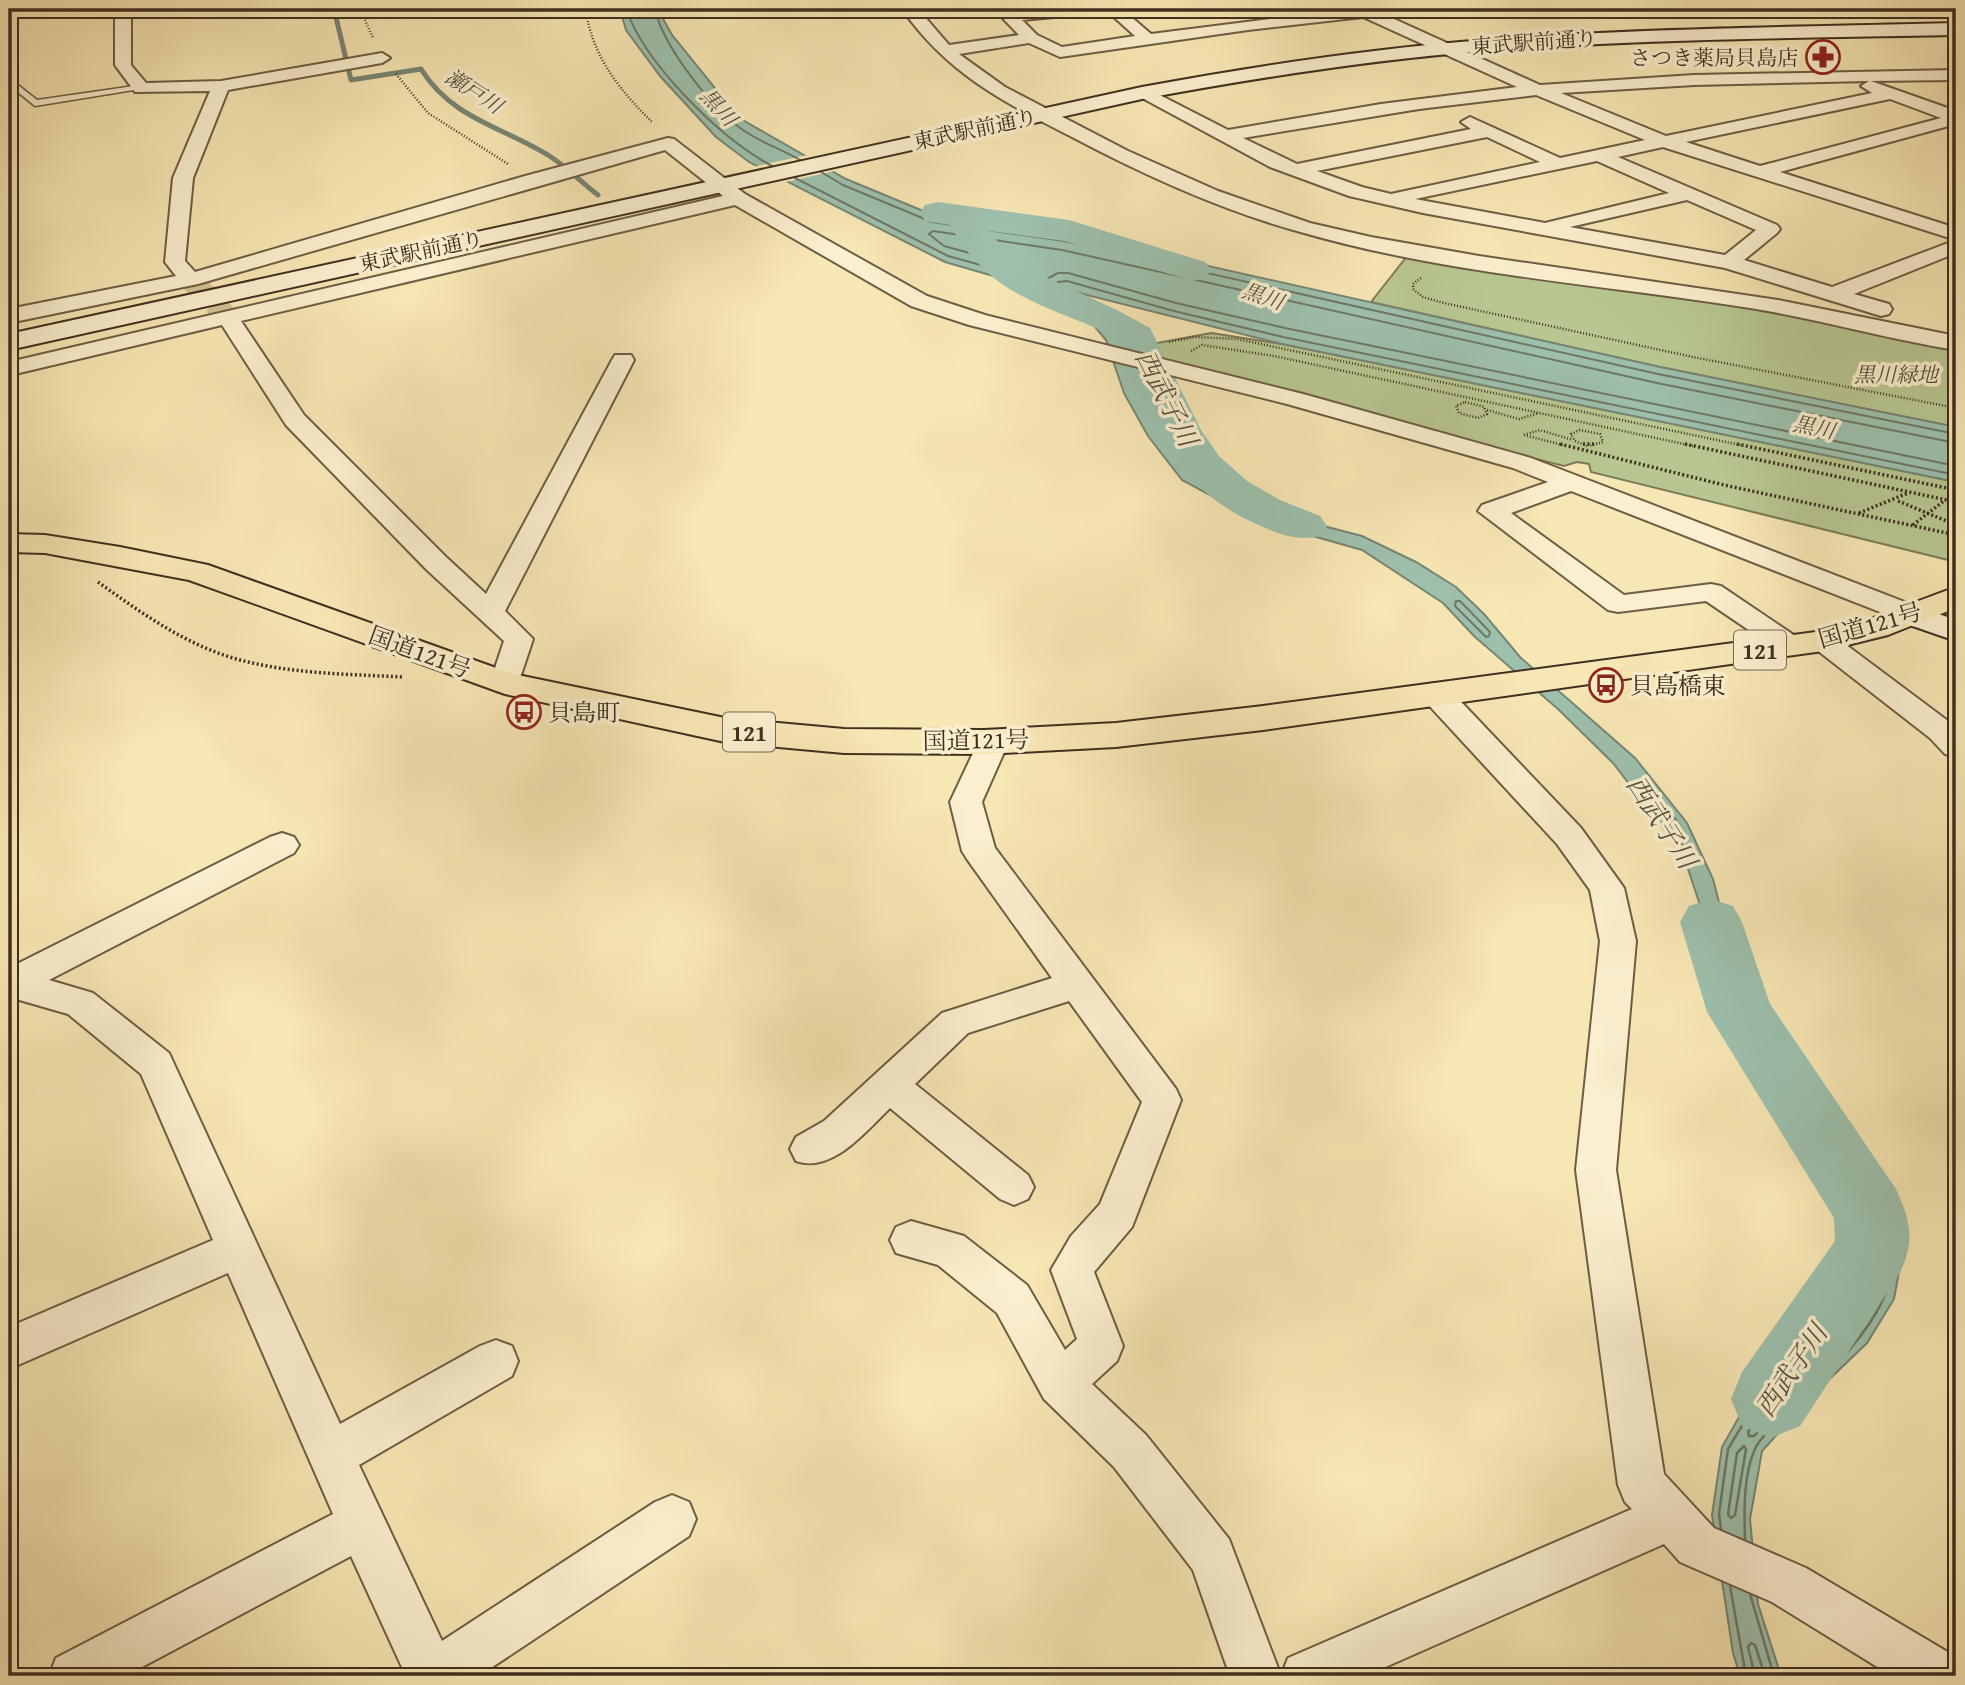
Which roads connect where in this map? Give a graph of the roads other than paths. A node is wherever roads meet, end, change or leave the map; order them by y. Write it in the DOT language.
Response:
graph roads {
  1 [pos="122,9"];
  2 [pos="910,9"];
  3 [pos="1086,9"];
  4 [pos="1113,9"];
  5 [pos="1229,9"];
  6 [pos="1396,9"];
  7 [pos="1363,10"];
  8 [pos="1006,13"];
  9 [pos="1894,13"];
  10 [pos="1248,25"];
  11 [pos="1953,31"];
  12 [pos="1031,38"];
  13 [pos="1147,39"];
  14 [pos="1446,49"];
  15 [pos="944,51"];
  16 [pos="382,58"];
  17 [pos="1956,75"];
  18 [pos="1850,76"];
  19 [pos="9,81"];
  20 [pos="221,86"];
  21 [pos="141,88"];
  22 [pos="1538,90"];
  23 [pos="1142,93"];
  24 [pos="1890,94"];
  25 [pos="1430,102"];
  26 [pos="1037,116"];
  27 [pos="1956,118"];
  28 [pos="1489,131"];
  29 [pos="1226,136"];
  30 [pos="1663,141"];
  31 [pos="1598,155"];
  32 [pos="1557,163"];
  33 [pos="1295,170"];
  34 [pos="1759,172"];
  35 [pos="730,188"];
  36 [pos="1688,194"];
  37 [pos="1388,200"];
  38 [pos="1542,228"];
  39 [pos="1956,234"];
  40 [pos="1956,246"];
  41 [pos="1729,262"];
  42 [pos="191,280"];
  43 [pos="1835,294"];
  44 [pos="9,316"];
  45 [pos="228,318"];
  46 [pos="1956,333"];
  47 [pos="9,342"];
  48 [pos="1956,344"];
  49 [pos="623,360"];
  50 [pos="15,367"];
  51 [pos="1573,482"];
  52 [pos="9,543"];
  53 [pos="1956,597"];
  54 [pos="490,613"];
  55 [pos="1913,615"];
  56 [pos="1956,631"];
  57 [pos="1807,644"];
  58 [pos="505,683"];
  59 [pos="1435,693"];
  60 [pos="993,741"];
  61 [pos="1956,747"];
  62 [pos="282,845"];
  63 [pos="10,983"];
  64 [pos="1077,984"];
  65 [pos="889,1085"];
  66 [pos="810,1149"];
  67 [pos="1014,1187"];
  68 [pos="911,1240"];
  69 [pos="240,1248"];
  70 [pos="9,1348"];
  71 [pos="496,1362"];
  72 [pos="1060,1384"];
  73 [pos="331,1455"];
  74 [pos="672,1519"];
  75 [pos="362,1524"];
  76 [pos="1684,1531"];
  77 [pos="74,1676"];
  78 [pos="434,1676"];
  79 [pos="1255,1676"];
  80 [pos="1306,1676"];
  81 [pos="1940,1676"];
  1 -- 21 [label="street"];
  2 -- 15 [label="street"];
  3 -- 8 [label="street"];
  4 -- 13 [label="street"];
  5 -- 10 [label="street"];
  6 -- 7 [label="street"];
  7 -- 10 [label="street"];
  7 -- 14 [label="street"];
  8 -- 12 [label="street"];
  9 -- 11 [label="street"];
  10 -- 13 [label="street"];
  11 -- 14 [label="street, 東武駅前通り"];
  12 -- 13 [label="street"];
  12 -- 15 [label="street"];
  14 -- 22 [label="street"];
  14 -- 23 [label="street, 東武駅前通り"];
  15 -- 26 [label="street"];
  16 -- 20 [label="street"];
  17 -- 18 [label="street"];
  18 -- 22 [label="street"];
  18 -- 24 [label="street"];
  19 -- 21 [label="lane"];
  20 -- 21 [label="street"];
  20 -- 42 [label="street"];
  22 -- 25 [label="street"];
  22 -- 30 [label="street"];
  23 -- 26 [label="street, 東武駅前通り"];
  23 -- 29 [label="street"];
  24 -- 27 [label="street"];
  24 -- 30 [label="street"];
  25 -- 28 [label="street"];
  25 -- 29 [label="street"];
  26 -- 35 [label="street, 東武駅前通り"];
  26 -- 48 [label="street"];
  27 -- 34 [label="street"];
  28 -- 32 [label="street"];
  28 -- 33 [label="street"];
  29 -- 33 [label="street"];
  30 -- 31 [label="street"];
  30 -- 34 [label="street"];
  31 -- 32 [label="street"];
  31 -- 36 [label="street"];
  32 -- 37 [label="street"];
  33 -- 37 [label="street"];
  34 -- 39 [label="street"];
  35 -- 42 [label="street"];
  35 -- 45 [label="street"];
  35 -- 47 [label="street, 東武駅前通り"];
  35 -- 51 [label="street"];
  36 -- 38 [label="street"];
  36 -- 41 [label="street"];
  37 -- 38 [label="street"];
  38 -- 41 [label="street"];
  40 -- 43 [label="street"];
  41 -- 43 [label="street"];
  42 -- 44 [label="street"];
  43 -- 46 [label="street"];
  45 -- 50 [label="street"];
  45 -- 54 [label="street"];
  49 -- 54 [label="street"];
  51 -- 55 [label="street"];
  51 -- 57 [label="street"];
  52 -- 58 [label="highway, 国道121号 / 121"];
  53 -- 55 [label="highway, 国道121号 / 121"];
  54 -- 58 [label="street"];
  55 -- 56 [label="street"];
  55 -- 57 [label="highway, 国道121号 / 121"];
  57 -- 59 [label="highway, 国道121号 / 121"];
  57 -- 61 [label="street"];
  58 -- 60 [label="highway, 国道121号 / 121"];
  59 -- 60 [label="highway, 国道121号 / 121"];
  59 -- 76 [label="street"];
  60 -- 64 [label="street"];
  62 -- 63 [label="street"];
  63 -- 69 [label="street"];
  64 -- 65 [label="street"];
  64 -- 72 [label="street"];
  65 -- 66 [label="street"];
  65 -- 67 [label="street"];
  68 -- 72 [label="street"];
  69 -- 70 [label="street"];
  69 -- 73 [label="street"];
  71 -- 73 [label="street"];
  72 -- 79 [label="street"];
  73 -- 75 [label="street"];
  74 -- 78 [label="street"];
  75 -- 77 [label="street"];
  75 -- 78 [label="street"];
  76 -- 80 [label="street"];
  76 -- 81 [label="street"];
}
